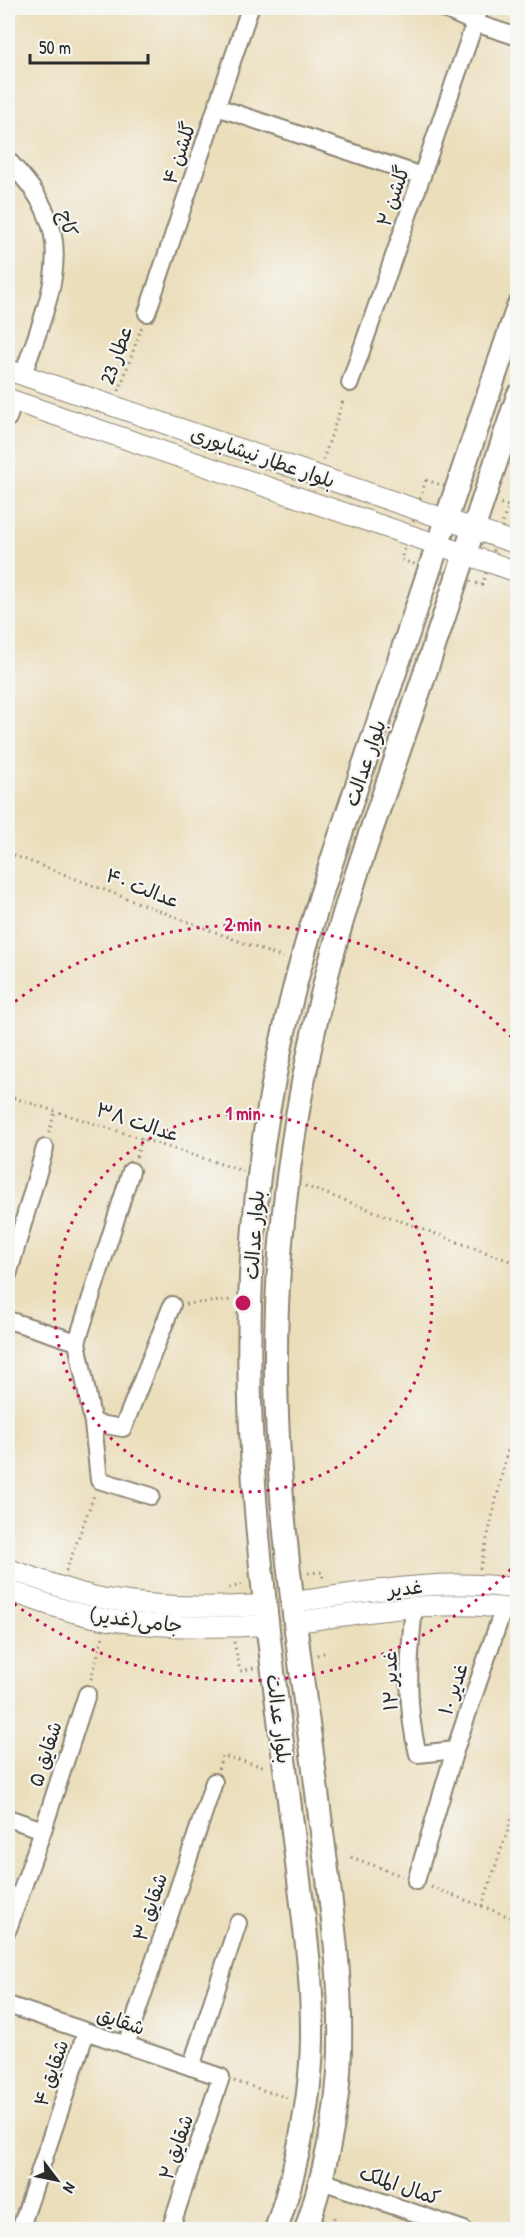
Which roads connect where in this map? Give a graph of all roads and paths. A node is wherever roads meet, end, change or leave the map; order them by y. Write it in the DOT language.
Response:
graph roads {
  1 [pos="250,8"];
  2 [pos="442,8"];
  3 [pos="478,15"];
  4 [pos="518,37"];
  5 [pos="217,107"];
  6 [pos="8,160"];
  7 [pos="422,176"];
  8 [pos="518,307"];
  9 [pos="147,313"];
  10 [pos="15,373"];
  11 [pos="350,383"];
  12 [pos="518,396"];
  13 [pos="10,406"];
  14 [pos="114,406"];
  15 [pos="317,476"];
  16 [pos="446,519"];
  17 [pos="473,528"];
  18 [pos="518,544"];
  19 [pos="438,545"];
  20 [pos="465,554"];
  21 [pos="518,572"];
  22 [pos="8,853"];
  23 [pos="301,964"];
  24 [pos="8,1096"];
  25 [pos="55,1111"];
  26 [pos="45,1148"];
  27 [pos="131,1171"];
  28 [pos="259,1176"];
  29 [pos="287,1179"];
  30 [pos="518,1264"];
  31 [pos="8,1275"];
  32 [pos="250,1298"];
  33 [pos="172,1305"];
  34 [pos="8,1320"];
  35 [pos="77,1342"];
  36 [pos="518,1406"];
  37 [pos="93,1423"];
  38 [pos="99,1480"];
  39 [pos="151,1496"];
  40 [pos="8,1569"];
  41 [pos="477,1586"];
  42 [pos="60,1587"];
  43 [pos="518,1589"];
  44 [pos="8,1590"];
  45 [pos="414,1607"];
  46 [pos="511,1609"];
  47 [pos="294,1612"];
  48 [pos="266,1615"];
  49 [pos="108,1620"];
  50 [pos="87,1694"];
  51 [pos="455,1750"];
  52 [pos="285,1772"];
  53 [pos="214,1782"];
  54 [pos="518,1800"];
  55 [pos="8,1818"];
  56 [pos="43,1830"];
  57 [pos="351,1857"];
  58 [pos="416,1881"];
  59 [pos="482,1906"];
  60 [pos="518,1920"];
  61 [pos="238,1923"];
  62 [pos="8,1929"];
  63 [pos="8,2006"];
  64 [pos="86,2032"];
  65 [pos="126,2045"];
  66 [pos="191,2067"];
  67 [pos="221,2077"];
  68 [pos="306,2104"];
  69 [pos="322,2181"];
  70 [pos="335,2215"];
  71 [pos="20,2229"];
  72 [pos="170,2229"];
  73 [pos="276,2229"];
  74 [pos="306,2229"];
  75 [pos="330,2229"];
  76 [pos="465,2229"];
  1 -- 5 [label="street, گلشن ۴"];
  2 -- 3 [label="street"];
  3 -- 4 [label="street"];
  3 -- 7 [label="street, گلشن ۲"];
  5 -- 7 [label="street"];
  5 -- 9 [label="street, گلشن ۴"];
  6 -- 10 [label="street, کاج"];
  7 -- 11 [label="street, گلشن ۲"];
  8 -- 16 [label="main road, بلوار عدالت"];
  9 -- 14 [label="path, عطار 23"];
  10 -- 13 [label="street"];
  10 -- 14 [label="street, بلوار عطار نیشابوری"];
  11 -- 15 [label="path"];
  12 -- 17 [label="main road, بلوار عدالت"];
  13 -- 19 [label="street, بلوار عطار نیشابوری"];
  14 -- 15 [label="street, بلوار عطار نیشابوری"];
  15 -- 16 [label="street, بلوار عطار نیشابوری"];
  16 -- 17 [label="street, بلوار عطار نیشابوری"];
  16 -- 19 [label="main road, بلوار عدالت"];
  17 -- 18 [label="street, بلوار عطار نیشابوری"];
  17 -- 20 [label="main road, بلوار عدالت"];
  19 -- 20 [label="street, بلوار عطار نیشابوری"];
  19 -- 23 [label="main road, بلوار عدالت"];
  20 -- 21 [label="street, بلوار عطار نیشابوری"];
  20 -- 29 [label="main road, بلوار عدالت"];
  22 -- 23 [label="path, عدالت ۴۰"];
  23 -- 28 [label="main road, بلوار عدالت"];
  24 -- 25 [label="path, عدالت ۳۸"];
  25 -- 26 [label="path"];
  25 -- 28 [label="path, عدالت ۳۸"];
  26 -- 31 [label="street"];
  27 -- 35 [label="street"];
  28 -- 32 [label="main road, بلوار عدالت"];
  29 -- 30 [label="path"];
  29 -- 47 [label="main road, بلوار عدالت"];
  32 -- 33 [label="path"];
  32 -- 48 [label="main road, بلوار عدالت"];
  33 -- 37 [label="street"];
  34 -- 35 [label="street"];
  35 -- 37 [label="street"];
  36 -- 41 [label="path"];
  37 -- 38 [label="street"];
  38 -- 39 [label="street"];
  38 -- 42 [label="path"];
  40 -- 42 [label="street, جامی(غدیر)"];
  41 -- 43 [label="street, غدیر"];
  41 -- 47 [label="street, غدیر"];
  42 -- 48 [label="street, جامی(غدیر)"];
  44 -- 49 [label="street, جامی(غدیر)"];
  45 -- 46 [label="street, غدیر"];
  45 -- 47 [label="street, غدیر"];
  45 -- 51 [label="street, غدیر ۱۲"];
  46 -- 51 [label="street, غدیر ۱۰"];
  47 -- 48 [label="main road"];
  47 -- 69 [label="main road, بلوار عدالت"];
  48 -- 49 [label="street, جامی(غدیر)"];
  48 -- 52 [label="main road, بلوار عدالت"];
  49 -- 50 [label="path"];
  50 -- 56 [label="street, شقایق ۵"];
  51 -- 58 [label="street, غدیر ۱۰"];
  52 -- 53 [label="path"];
  52 -- 68 [label="main road, بلوار عدالت"];
  53 -- 65 [label="street, شقایق ۳"];
  54 -- 59 [label="path"];
  55 -- 56 [label="street"];
  56 -- 62 [label="street, شقایق ۵"];
  57 -- 58 [label="path"];
  58 -- 59 [label="path"];
  59 -- 60 [label="path"];
  61 -- 66 [label="street"];
  63 -- 64 [label="street, شقایق"];
  64 -- 65 [label="street, شقایق"];
  64 -- 71 [label="street, شقایق ۴"];
  65 -- 66 [label="street, شقایق"];
  66 -- 67 [label="street, شقایق"];
  67 -- 68 [label="path"];
  67 -- 72 [label="street, شقایق ۲"];
  68 -- 73 [label="main road, بلوار عدالت"];
  69 -- 74 [label="main road, بلوار عدالت"];
  69 -- 76 [label="street, کمال الملک"];
  70 -- 75 [label="path"];
}
